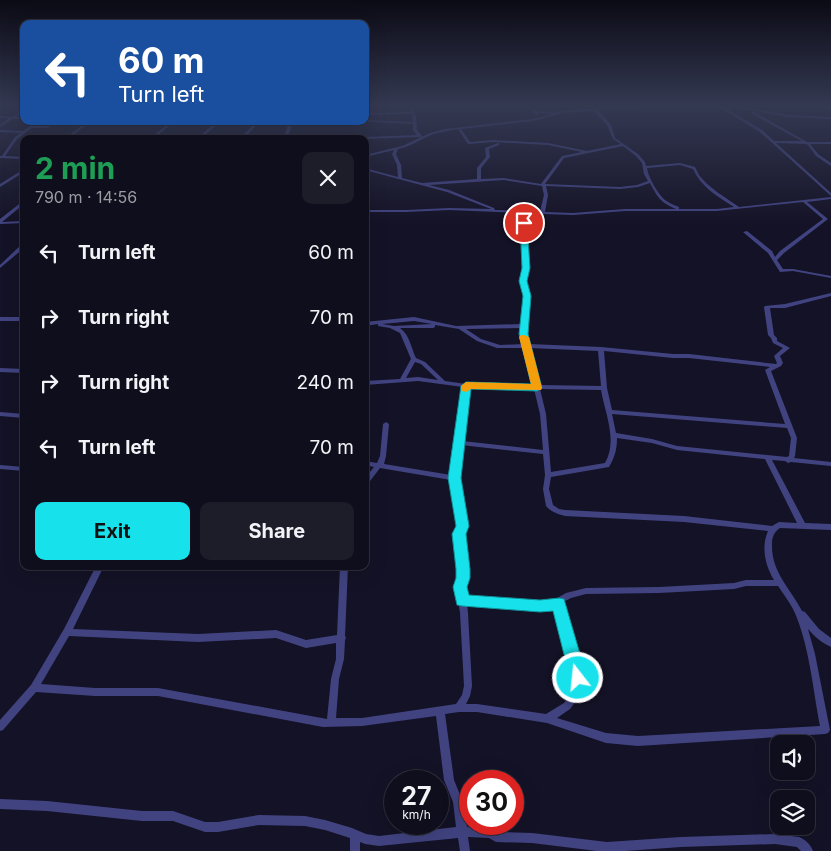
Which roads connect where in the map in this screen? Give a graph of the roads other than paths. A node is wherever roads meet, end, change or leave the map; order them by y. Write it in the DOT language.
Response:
graph roads {
  1 [pos="11,145"];
  2 [pos="405,145"];
  3 [pos="496,145"];
  4 [pos="551,145"];
  5 [pos="623,145"];
  6 [pos="776,145"];
  7 [pos="809,145"];
  8 [pos="396,149"];
  9 [pos="586,152"];
  10 [pos="369,155"];
  11 [pos="1,157"];
  12 [pos="20,158"];
  13 [pos="831,165"];
  14 [pos="645,167"];
  15 [pos="369,170"];
  16 [pos="20,173"];
  17 [pos="400,178"];
  18 [pos="479,180"];
  19 [pos="650,182"];
  20 [pos="421,184"];
  21 [pos="543,185"];
  22 [pos="0,186"];
  23 [pos="831,197"];
  24 [pos="804,201"];
  25 [pos="20,205"];
  26 [pos="737,207"];
  27 [pos="684,210"];
  28 [pos="369,211"];
  29 [pos="502,212"];
  30 [pos="524,212"];
  31 [pos="542,214"];
  32 [pos="829,218"];
  33 [pos="0,222"];
  34 [pos="20,222"];
  35 [pos="745,232"];
  36 [pos="20,249"];
  37 [pos="775,260"];
  38 [pos="0,267"];
  39 [pos="831,277"];
  40 [pos="831,294"];
  41 [pos="0,319"];
  42 [pos="20,319"];
  43 [pos="369,324"];
  44 [pos="369,324"];
  45 [pos="444,326"];
  46 [pos="524,326"];
  47 [pos="395,327"];
  48 [pos="460,328"];
  49 [pos="526,346"];
  50 [pos="601,349"];
  51 [pos="414,359"];
  52 [pos="775,366"];
  53 [pos="0,370"];
  54 [pos="20,370"];
  55 [pos="403,379"];
  56 [pos="444,382"];
  57 [pos="369,383"];
  58 [pos="466,386"];
  59 [pos="537,388"];
  60 [pos="604,388"];
  61 [pos="610,412"];
  62 [pos="0,414"];
  63 [pos="20,416"];
  64 [pos="386,424"];
  65 [pos="790,426"];
  66 [pos="613,434"];
  67 [pos="460,443"];
  68 [pos="545,452"];
  69 [pos="768,458"];
  70 [pos="788,461"];
  71 [pos="369,464"];
  72 [pos="831,464"];
  73 [pos="380,465"];
  74 [pos="0,467"];
  75 [pos="20,468"];
  76 [pos="548,475"];
  77 [pos="369,478"];
  78 [pos="454,478"];
  79 [pos="802,525"];
  80 [pos="831,527"];
  81 [pos="772,528"];
  82 [pos="98,570"];
  83 [pos="344,570"];
  84 [pos="779,583"];
  85 [pos="462,600"];
  86 [pos="559,604"];
  87 [pos="798,609"];
  88 [pos="67,632"];
  89 [pos="342,638"];
  90 [pos="831,643"];
  91 [pos="34,688"];
  92 [pos="459,708"];
  93 [pos="440,711"];
  94 [pos="547,719"];
  95 [pos="331,723"];
  96 [pos="0,728"];
  97 [pos="0,804"];
  98 [pos="459,810"];
  99 [pos="459,832"];
  100 [pos="356,834"];
  101 [pos="462,835"];
  102 [pos="494,835"];
  103 [pos="355,851"];
  104 [pos="465,851"];
  105 [pos="808,851"];
  1 -- 11 [label="street"];
  2 -- 8 [label="street"];
  3 -- 18 [label="street"];
  4 -- 9 [label="street"];
  5 -- 9 [label="street"];
  5 -- 14 [label="street"];
  6 -- 23 [label="street"];
  7 -- 13 [label="street"];
  8 -- 10 [label="street"];
  8 -- 17 [label="street"];
  9 -- 21 [label="street"];
  11 -- 12 [label="street"];
  14 -- 19 [label="street"];
  14 -- 26 [label="street"];
  15 -- 17 [label="street"];
  16 -- 22 [label="street"];
  17 -- 20 [label="street"];
  18 -- 20 [label="street"];
  18 -- 21 [label="street"];
  19 -- 21 [label="street"];
  19 -- 27 [label="street"];
  20 -- 29 [label="street"];
  21 -- 31 [label="street"];
  23 -- 24 [label="street"];
  24 -- 26 [label="street"];
  24 -- 32 [label="street"];
  25 -- 33 [label="street"];
  26 -- 27 [label="street"];
  27 -- 31 [label="street"];
  28 -- 29 [label="street"];
  29 -- 30 [label="street"];
  30 -- 31 [label="street"];
  30 -- 46 [label="street"];
  32 -- 37 [label="street"];
  33 -- 34 [label="street"];
  35 -- 37 [label="street"];
  36 -- 38 [label="street"];
  37 -- 39 [label="street"];
  40 -- 52 [label="street"];
  41 -- 42 [label="street"];
  43 -- 45 [label="street"];
  44 -- 47 [label="street"];
  45 -- 47 [label="street"];
  45 -- 48 [label="street"];
  46 -- 48 [label="street"];
  46 -- 49 [label="street"];
  47 -- 51 [label="street"];
  48 -- 49 [label="street"];
  49 -- 50 [label="street"];
  49 -- 59 [label="street"];
  50 -- 52 [label="street"];
  50 -- 60 [label="street"];
  51 -- 55 [label="street"];
  51 -- 56 [label="street"];
  52 -- 65 [label="street"];
  53 -- 54 [label="street"];
  55 -- 56 [label="street"];
  55 -- 57 [label="street"];
  56 -- 58 [label="street"];
  58 -- 59 [label="street"];
  58 -- 67 [label="street"];
  59 -- 60 [label="street"];
  59 -- 68 [label="street"];
  60 -- 61 [label="street"];
  61 -- 65 [label="street"];
  61 -- 66 [label="street"];
  62 -- 63 [label="street"];
  64 -- 73 [label="street"];
  65 -- 70 [label="street"];
  66 -- 69 [label="street"];
  66 -- 76 [label="street"];
  67 -- 68 [label="street"];
  67 -- 78 [label="street"];
  68 -- 76 [label="street"];
  69 -- 70 [label="street"];
  69 -- 79 [label="street"];
  70 -- 72 [label="street"];
  71 -- 73 [label="street"];
  73 -- 77 [label="street"];
  73 -- 78 [label="street"];
  74 -- 75 [label="street"];
  76 -- 81 [label="street"];
  78 -- 85 [label="street"];
  79 -- 80 [label="street"];
  79 -- 81 [label="street"];
  81 -- 84 [label="street"];
  82 -- 88 [label="street"];
  83 -- 89 [label="street"];
  84 -- 86 [label="street"];
  84 -- 87 [label="street"];
  85 -- 86 [label="street"];
  85 -- 92 [label="street"];
  86 -- 94 [label="street"];
  87 -- 90 [label="street"];
  87 -- 94 [label="street"];
  88 -- 89 [label="street"];
  88 -- 91 [label="street"];
  89 -- 95 [label="street"];
  91 -- 95 [label="street"];
  91 -- 96 [label="street"];
  92 -- 93 [label="street"];
  92 -- 94 [label="street"];
  93 -- 95 [label="street"];
  93 -- 98 [label="street"];
  97 -- 100 [label="street"];
  99 -- 100 [label="street"];
  100 -- 103 [label="street"];
  101 -- 104 [label="street"];
  102 -- 105 [label="street"];
}
